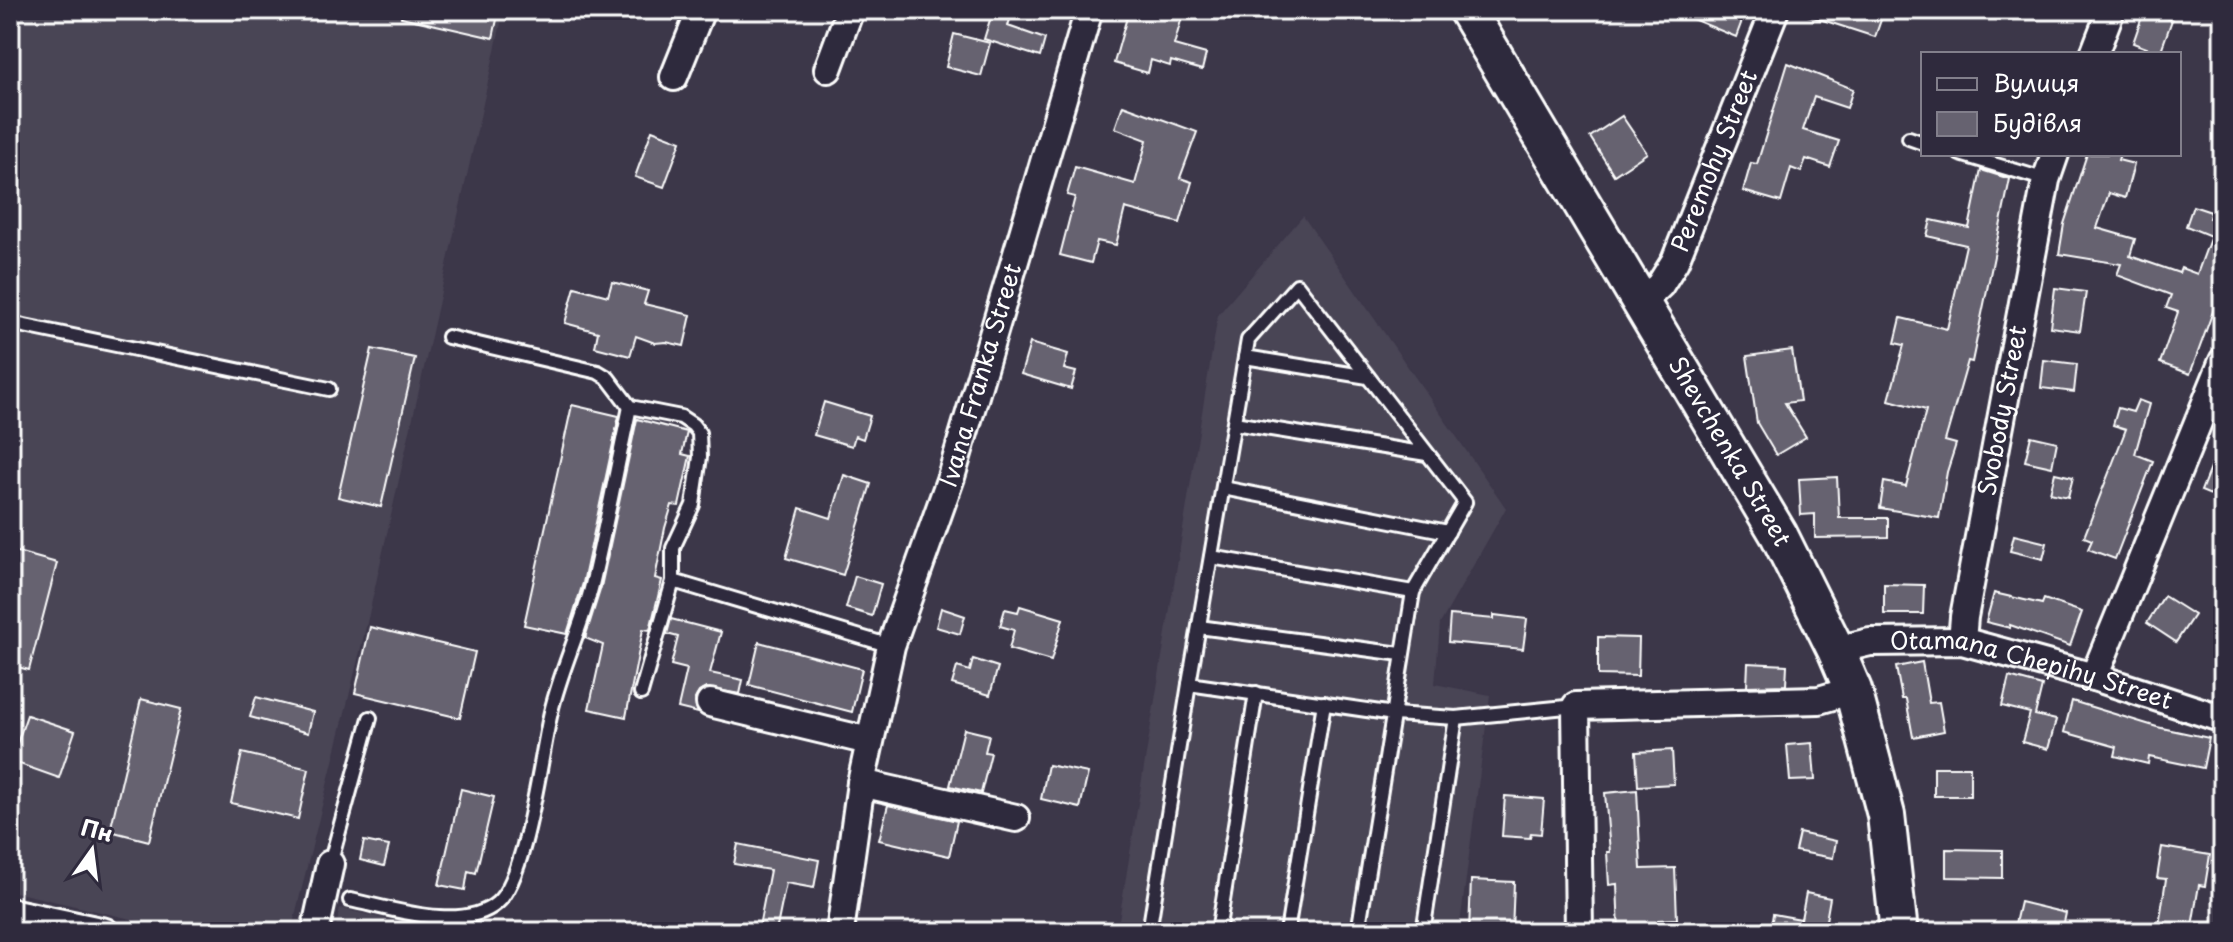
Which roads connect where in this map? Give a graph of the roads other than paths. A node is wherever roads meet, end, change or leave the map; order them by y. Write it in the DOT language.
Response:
graph roads {
  1 [pos="701,10"];
  2 [pos="850,10"];
  3 [pos="1089,10"];
  4 [pos="1467,10"];
  5 [pos="1775,10"];
  6 [pos="2111,10"];
  7 [pos="2095,52"];
  8 [pos="828,69"];
  9 [pos="674,77"];
  10 [pos="1909,138"];
  11 [pos="1921,142"];
  12 [pos="1967,156"];
  13 [pos="2054,156"];
  14 [pos="2046,180"];
  15 [pos="1641,303"];
  16 [pos="10,323"];
  17 [pos="448,337"];
  18 [pos="1245,357"];
  19 [pos="2223,361"];
  20 [pos="1368,377"];
  21 [pos="329,389"];
  22 [pos="630,407"];
  23 [pos="1234,423"];
  24 [pos="1427,454"];
  25 [pos="1223,488"];
  26 [pos="1448,532"];
  27 [pos="1211,557"];
  28 [pos="673,581"];
  29 [pos="1413,592"];
  30 [pos="1199,627"];
  31 [pos="1962,641"];
  32 [pos="891,646"];
  33 [pos="1836,650"];
  34 [pos="1401,654"];
  35 [pos="2094,677"];
  36 [pos="1189,684"];
  37 [pos="1853,690"];
  38 [pos="641,693"];
  39 [pos="1256,693"];
  40 [pos="710,703"];
  41 [pos="1324,703"];
  42 [pos="1576,706"];
  43 [pos="1394,714"];
  44 [pos="370,718"];
  45 [pos="1456,718"];
  46 [pos="2223,719"];
  47 [pos="869,741"];
  48 [pos="861,783"];
  49 [pos="1016,818"];
  50 [pos="330,864"];
  51 [pos="350,900"];
  52 [pos="10,912"];
  53 [pos="105,932"];
  54 [pos="315,932"];
  55 [pos="840,932"];
  56 [pos="1149,932"];
  57 [pos="1218,932"];
  58 [pos="1287,932"];
  59 [pos="1358,932"];
  60 [pos="1423,932"];
  61 [pos="1579,932"];
  62 [pos="1899,932"];
  1 -- 9 [label="street"];
  2 -- 8 [label="street"];
  3 -- 32 [label="street, Ivana Franka Street"];
  4 -- 15 [label="main road, Shevchenka Street"];
  5 -- 15 [label="street, Peremohy Street"];
  6 -- 7 [label="street"];
  10 -- 11 [label="lane"];
  12 -- 14 [label="lane"];
  13 -- 14 [label="street, Svobody Street"];
  14 -- 31 [label="street, Svobody Street"];
  15 -- 33 [label="main road, Shevchenka Street"];
  16 -- 21 [label="lane"];
  17 -- 22 [label="lane"];
  18 -- 20 [label="lane"];
  18 -- 20 [label="lane"];
  18 -- 23 [label="lane"];
  19 -- 35 [label="street"];
  20 -- 24 [label="lane"];
  22 -- 28 [label="lane"];
  22 -- 51 [label="lane"];
  23 -- 24 [label="lane"];
  23 -- 25 [label="lane"];
  24 -- 26 [label="lane"];
  25 -- 26 [label="lane"];
  25 -- 27 [label="lane"];
  26 -- 29 [label="lane"];
  27 -- 29 [label="lane"];
  27 -- 30 [label="lane"];
  28 -- 32 [label="lane"];
  28 -- 38 [label="lane"];
  29 -- 34 [label="lane"];
  30 -- 34 [label="lane"];
  30 -- 36 [label="lane"];
  31 -- 33 [label="street, Otamana Chepihy Street"];
  31 -- 35 [label="street, Otamana Chepihy Street"];
  32 -- 47 [label="street, Ivana Franka Street"];
  33 -- 37 [label="main road, Shevchenka Street"];
  34 -- 43 [label="lane"];
  35 -- 46 [label="street, Otamana Chepihy Street"];
  36 -- 39 [label="lane"];
  36 -- 56 [label="lane"];
  37 -- 42 [label="street"];
  37 -- 62 [label="main road, Shevchenka Street"];
  39 -- 41 [label="lane"];
  39 -- 57 [label="lane"];
  40 -- 47 [label="street"];
  41 -- 43 [label="lane"];
  41 -- 58 [label="lane"];
  42 -- 45 [label="lane"];
  42 -- 61 [label="street"];
  43 -- 45 [label="lane"];
  43 -- 59 [label="lane"];
  44 -- 50 [label="lane"];
  45 -- 60 [label="lane"];
  47 -- 48 [label="street, Ivana Franka Street"];
  48 -- 49 [label="street"];
  48 -- 55 [label="street, Ivana Franka Street"];
  50 -- 54 [label="street"];
  52 -- 53 [label="street"];
}
